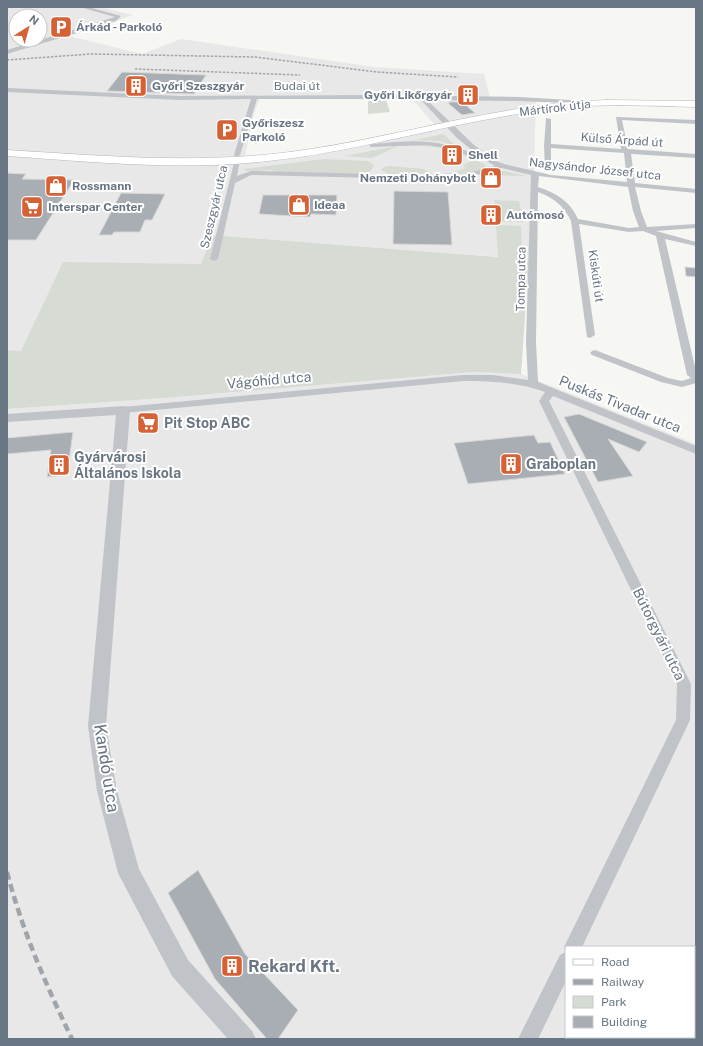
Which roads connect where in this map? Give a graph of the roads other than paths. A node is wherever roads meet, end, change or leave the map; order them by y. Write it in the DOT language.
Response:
graph roads {
  1 [pos="82,7"];
  2 [pos="7,52"];
  3 [pos="7,90"];
  4 [pos="255,97"];
  5 [pos="411,98"];
  6 [pos="422,98"];
  7 [pos="587,103"];
  8 [pos="662,104"];
  9 [pos="696,104"];
  10 [pos="419,106"];
  11 [pos="548,119"];
  12 [pos="696,122"];
  13 [pos="444,127"];
  14 [pos="7,146"];
  15 [pos="372,146"];
  16 [pos="547,146"];
  17 [pos="624,150"];
  18 [pos="466,152"];
  19 [pos="7,153"];
  20 [pos="696,156"];
  21 [pos="125,160"];
  22 [pos="236,160"];
  23 [pos="7,162"];
  24 [pos="499,165"];
  25 [pos="547,167"];
  26 [pos="535,174"];
  27 [pos="232,182"];
  28 [pos="631,184"];
  29 [pos="535,188"];
  30 [pos="696,191"];
  31 [pos="575,221"];
  32 [pos="643,226"];
  33 [pos="696,226"];
  34 [pos="660,236"];
  35 [pos="696,244"];
  36 [pos="214,259"];
  37 [pos="590,335"];
  38 [pos="595,353"];
  39 [pos="695,377"];
  40 [pos="533,384"];
  41 [pos="551,391"];
  42 [pos="123,410"];
  43 [pos="7,418"];
  44 [pos="696,450"];
  45 [pos="573,946"];
  46 [pos="565,963"];
  47 [pos="244,1039"];
  48 [pos="528,1039"];
  1 -- 2 [label="street"];
  3 -- 4 [label="street, Budai út"];
  4 -- 5 [label="street, Budai út"];
  4 -- 22 [label="street, Szeszgyár utca"];
  5 -- 6 [label="street, Budai út"];
  5 -- 10 [label="street"];
  6 -- 7 [label="street, Budai út"];
  6 -- 13 [label="street, Nagysándor József utca"];
  7 -- 8 [label="main road, Mártírok útja"];
  7 -- 13 [label="main road, Mártírok útja"];
  8 -- 9 [label="main road, Mártírok útja"];
  8 -- 13 [label="main road, Mártírok útja"];
  11 -- 16 [label="street"];
  12 -- 17 [label="street"];
  13 -- 15 [label="main road"];
  13 -- 18 [label="street"];
  13 -- 22 [label="main road"];
  13 -- 24 [label="street, Nagysándor József utca"];
  14 -- 21 [label="main road"];
  15 -- 18 [label="street"];
  15 -- 22 [label="main road"];
  16 -- 17 [label="street, Külső Árpád út"];
  16 -- 25 [label="street"];
  17 -- 20 [label="street, Külső Árpád út"];
  17 -- 28 [label="street"];
  18 -- 24 [label="street"];
  19 -- 21 [label="main road"];
  21 -- 22 [label="main road"];
  21 -- 23 [label="main road"];
  22 -- 27 [label="street, Szeszgyár utca"];
  24 -- 26 [label="street, Nagysándor József utca"];
  24 -- 27 [label="street"];
  26 -- 28 [label="street, Nagysándor József utca"];
  26 -- 29 [label="street, Tompa utca"];
  27 -- 36 [label="street, Szeszgyár utca"];
  28 -- 30 [label="street, Nagysándor József utca"];
  28 -- 32 [label="street"];
  29 -- 31 [label="street"];
  29 -- 40 [label="street, Tompa utca"];
  31 -- 32 [label="street"];
  31 -- 37 [label="street, Kiskúti út"];
  32 -- 33 [label="street"];
  32 -- 34 [label="street"];
  34 -- 35 [label="street"];
  34 -- 39 [label="street"];
  38 -- 39 [label="street"];
  40 -- 41 [label="street, Puskás Tivadar utca"];
  40 -- 42 [label="street, Vágóhíd utca"];
  41 -- 44 [label="street, Puskás Tivadar utca"];
  41 -- 45 [label="street, Bútorgyári utca"];
  42 -- 43 [label="street, Vágóhíd utca"];
  42 -- 47 [label="street, Kandó utca"];
  46 -- 48 [label="street"];
}
